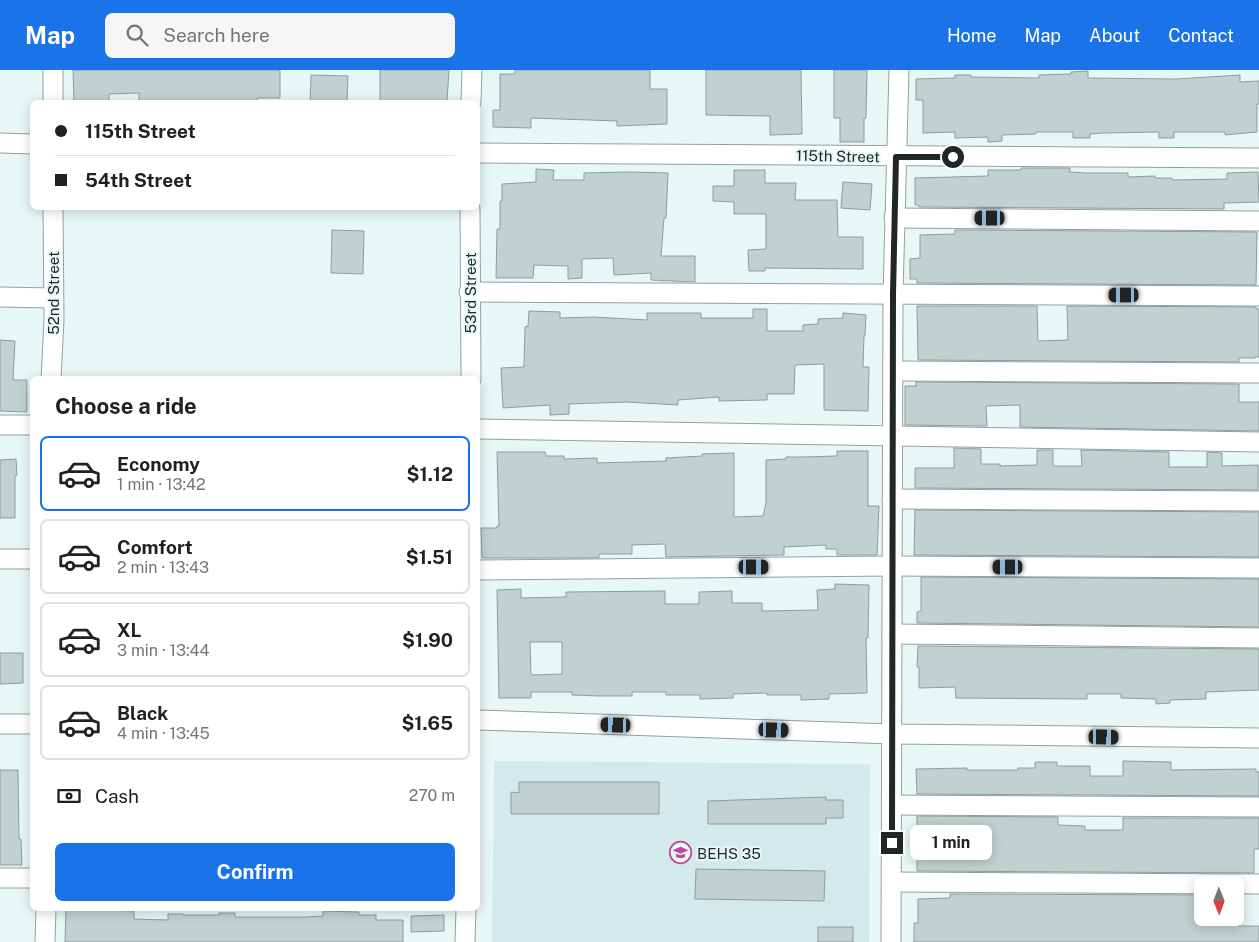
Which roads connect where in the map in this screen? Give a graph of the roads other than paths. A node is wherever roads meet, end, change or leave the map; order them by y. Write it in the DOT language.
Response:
graph roads {
  1 [pos="54,70"];
  2 [pos="472,70"];
  3 [pos="899,70"];
  4 [pos="53,100"];
  5 [pos="471,100"];
  6 [pos="0,143"];
  7 [pos="30,144"];
  8 [pos="480,153"];
  9 [pos="896,157"];
  10 [pos="1259,158"];
  11 [pos="52,210"];
  12 [pos="470,210"];
  13 [pos="894,218"];
  14 [pos="1259,221"];
  15 [pos="469,292"];
  16 [pos="893,294"];
  17 [pos="1259,296"];
  18 [pos="0,297"];
  19 [pos="53,298"];
  20 [pos="893,371"];
  21 [pos="1259,373"];
  22 [pos="51,376"];
  23 [pos="471,376"];
  24 [pos="0,425"];
  25 [pos="30,425"];
  26 [pos="480,429"];
  27 [pos="892,437"];
  28 [pos="1259,442"];
  29 [pos="892,499"];
  30 [pos="1259,501"];
  31 [pos="0,559"];
  32 [pos="30,559"];
  33 [pos="892,566"];
  34 [pos="1259,568"];
  35 [pos="480,570"];
  36 [pos="892,634"];
  37 [pos="1259,638"];
  38 [pos="480,720"];
  39 [pos="0,724"];
  40 [pos="30,724"];
  41 [pos="892,734"];
  42 [pos="1259,738"];
  43 [pos="892,805"];
  44 [pos="1259,807"];
  45 [pos="0,878"];
  46 [pos="30,878"];
  47 [pos="892,882"];
  48 [pos="1259,884"];
  49 [pos="46,911"];
  50 [pos="466,911"];
  51 [pos="45,942"];
  52 [pos="465,942"];
  53 [pos="891,942"];
  1 -- 4 [label="street"];
  2 -- 5 [label="street"];
  3 -- 9 [label="street"];
  6 -- 7 [label="street"];
  8 -- 9 [label="street, 115th Street"];
  9 -- 10 [label="street, 115th Street"];
  9 -- 13 [label="street"];
  11 -- 19 [label="street, 52nd Street"];
  12 -- 15 [label="street, 53rd Street"];
  13 -- 14 [label="street"];
  13 -- 16 [label="street"];
  15 -- 16 [label="street"];
  15 -- 23 [label="street, 53rd Street"];
  16 -- 17 [label="street"];
  16 -- 20 [label="street"];
  18 -- 19 [label="street"];
  19 -- 22 [label="street, 52nd Street"];
  20 -- 21 [label="street"];
  20 -- 27 [label="street"];
  24 -- 25 [label="street"];
  26 -- 27 [label="street"];
  27 -- 28 [label="street"];
  27 -- 29 [label="street"];
  29 -- 30 [label="street"];
  29 -- 33 [label="street"];
  31 -- 32 [label="street"];
  33 -- 34 [label="street"];
  33 -- 35 [label="street"];
  33 -- 36 [label="street"];
  36 -- 37 [label="street"];
  36 -- 41 [label="street"];
  38 -- 41 [label="street"];
  39 -- 40 [label="street"];
  41 -- 42 [label="street"];
  41 -- 43 [label="street"];
  43 -- 44 [label="street"];
  43 -- 47 [label="street"];
  45 -- 46 [label="street"];
  47 -- 48 [label="street"];
  47 -- 53 [label="street"];
  49 -- 51 [label="street"];
  50 -- 52 [label="street"];
}
